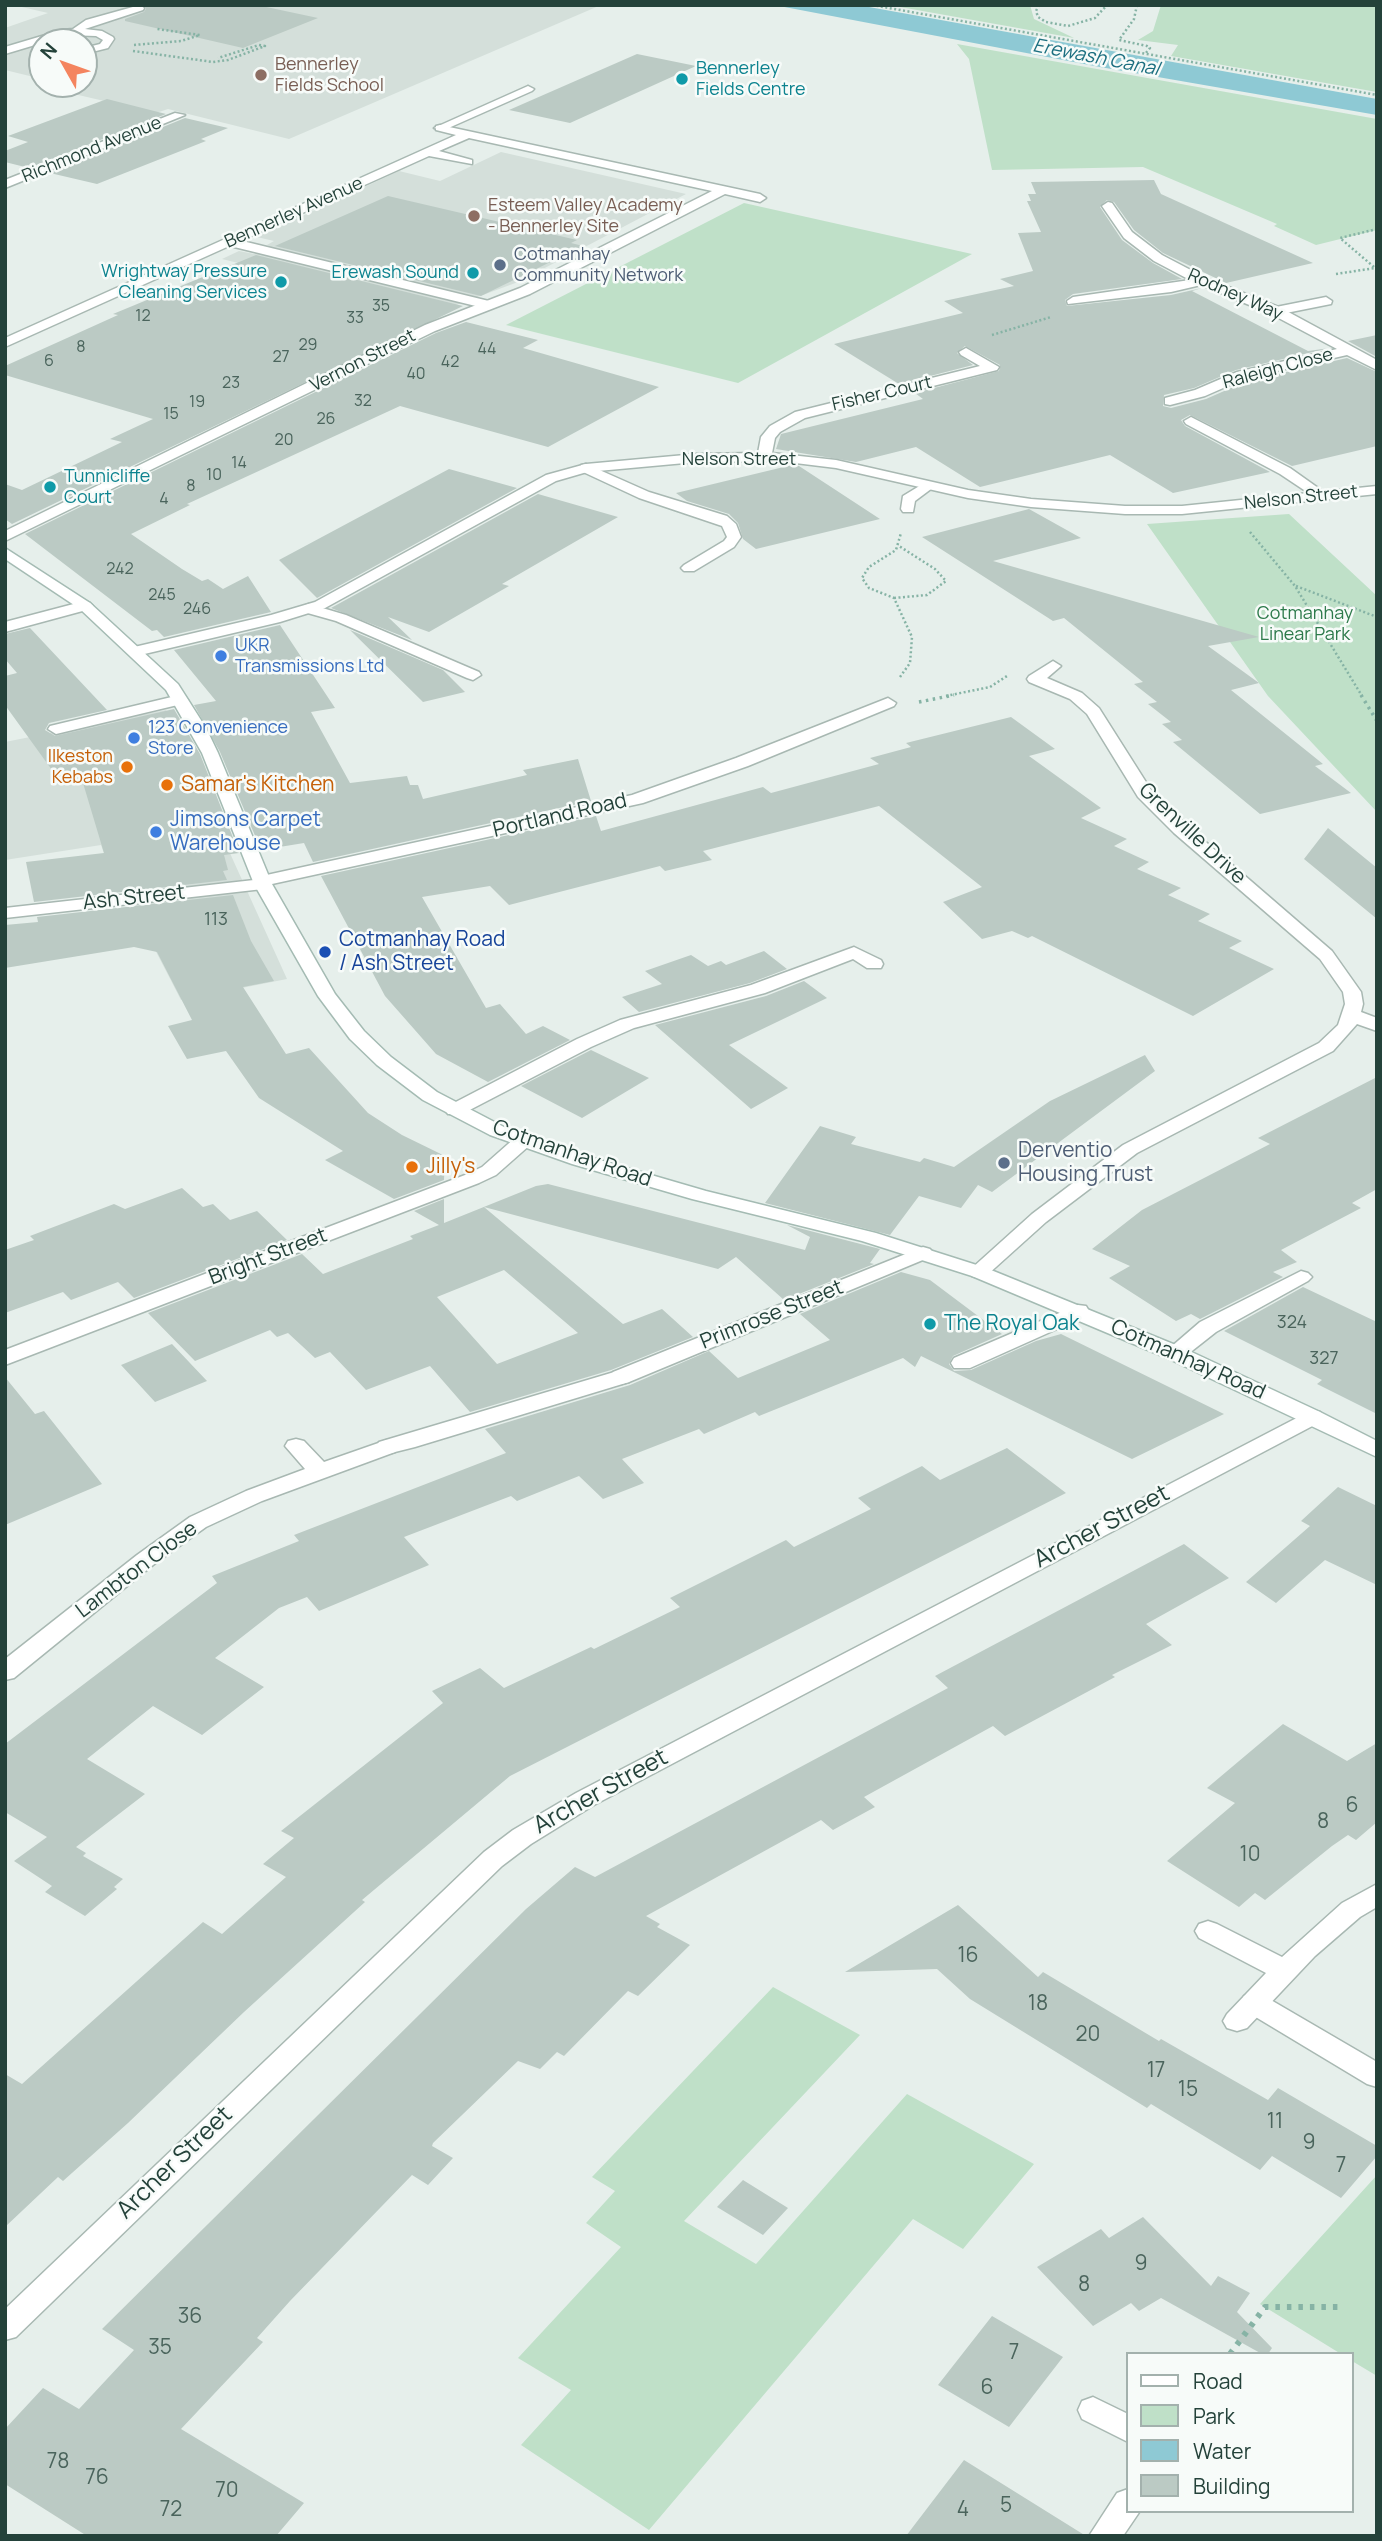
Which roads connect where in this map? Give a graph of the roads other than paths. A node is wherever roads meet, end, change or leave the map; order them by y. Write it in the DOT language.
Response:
graph roads {
  1 [pos="139,8"];
  2 [pos="80,28"];
  3 [pos="98,33"];
  4 [pos="28,46"];
  5 [pos="98,48"];
  6 [pos="5,51"];
  7 [pos="528,89"];
  8 [pos="179,115"];
  9 [pos="468,134"];
  10 [pos="427,152"];
  11 [pos="468,162"];
  12 [pos="5,184"];
  13 [pos="723,190"];
  14 [pos="760,198"];
  15 [pos="1108,206"];
  16 [pos="230,242"];
  17 [pos="1202,281"];
  18 [pos="1059,298"];
  19 [pos="1326,301"];
  20 [pos="488,305"];
  21 [pos="1276,311"];
  22 [pos="5,343"];
  23 [pos="1347,351"];
  24 [pos="966,352"];
  25 [pos="1377,366"];
  26 [pos="1170,401"];
  27 [pos="1191,421"];
  28 [pos="764,457"];
  29 [pos="586,468"];
  30 [pos="926,486"];
  31 [pos="1377,490"];
  32 [pos="1321,495"];
  33 [pos="908,509"];
  34 [pos="5,537"];
  35 [pos="5,552"];
  36 [pos="689,568"];
  37 [pos="85,606"];
  38 [pos="309,610"];
  39 [pos="5,627"];
  40 [pos="136,651"];
  41 [pos="1053,666"];
  42 [pos="473,675"];
  43 [pos="180,700"];
  44 [pos="888,703"];
  45 [pos="849,720"];
  46 [pos="865,728"];
  47 [pos="56,729"];
  48 [pos="262,882"];
  49 [pos="5,913"];
  50 [pos="874,964"];
  51 [pos="1352,1015"];
  52 [pos="1377,1025"];
  53 [pos="455,1110"];
  54 [pos="523,1141"];
  55 [pos="923,1253"];
  56 [pos="979,1272"];
  57 [pos="1301,1277"];
  58 [pos="1078,1311"];
  59 [pos="1174,1353"];
  60 [pos="5,1358"];
  61 [pos="962,1363"];
  62 [pos="621,1377"];
  63 [pos="1312,1417"];
  64 [pos="296,1446"];
  65 [pos="1377,1450"];
  66 [pos="319,1471"];
  67 [pos="5,1672"];
  68 [pos="1377,1894"];
  69 [pos="1208,1931"];
  70 [pos="1284,1971"];
  71 [pos="1377,2076"];
  72 [pos="5,2328"];
  73 [pos="1093,2410"];
  74 [pos="1126,2428"];
  75 [pos="1126,2505"];
  76 [pos="1105,2536"];
  1 -- 2 [label="street"];
  3 -- 5 [label="street"];
  4 -- 6 [label="street"];
  7 -- 9 [label="street"];
  8 -- 12 [label="street, Richmond Avenue"];
  9 -- 10 [label="street, Bennerley Avenue"];
  9 -- 13 [label="street"];
  10 -- 11 [label="street"];
  10 -- 16 [label="street, Bennerley Avenue"];
  13 -- 14 [label="street"];
  13 -- 20 [label="street, Vernon Street"];
  15 -- 17 [label="street, Rodney Way"];
  16 -- 20 [label="street"];
  16 -- 22 [label="street, Bennerley Avenue"];
  17 -- 18 [label="street"];
  17 -- 21 [label="street, Rodney Way"];
  19 -- 21 [label="street"];
  20 -- 34 [label="street, Vernon Street"];
  21 -- 23 [label="street, Rodney Way"];
  23 -- 25 [label="street, Rodney Way"];
  23 -- 26 [label="street, Raleigh Close"];
  24 -- 28 [label="street, Fisher Court"];
  27 -- 32 [label="street"];
  28 -- 29 [label="street, Nelson Street"];
  28 -- 30 [label="street, Nelson Street"];
  29 -- 36 [label="street"];
  29 -- 38 [label="street, Nelson Street"];
  30 -- 32 [label="street, Nelson Street"];
  30 -- 33 [label="street"];
  31 -- 32 [label="street, Nelson Street"];
  35 -- 37 [label="street, Cotmanhay Road"];
  37 -- 39 [label="street"];
  37 -- 40 [label="street, Cotmanhay Road"];
  38 -- 40 [label="street, Nelson Street"];
  38 -- 42 [label="street"];
  40 -- 43 [label="street, Cotmanhay Road"];
  41 -- 51 [label="street, Grenville Drive"];
  43 -- 47 [label="street"];
  43 -- 48 [label="street, Cotmanhay Road"];
  44 -- 45 [label="street, Portland Road"];
  45 -- 46 [label="street"];
  45 -- 48 [label="street, Portland Road"];
  48 -- 49 [label="street, Ash Street"];
  48 -- 53 [label="street, Cotmanhay Road"];
  50 -- 53 [label="street"];
  51 -- 52 [label="street"];
  51 -- 56 [label="street"];
  53 -- 54 [label="street, Cotmanhay Road"];
  54 -- 55 [label="street, Cotmanhay Road"];
  54 -- 60 [label="street, Bright Street"];
  55 -- 56 [label="street, Cotmanhay Road"];
  55 -- 62 [label="street, Primrose Street"];
  56 -- 58 [label="street, Cotmanhay Road"];
  57 -- 59 [label="street"];
  58 -- 59 [label="street, Cotmanhay Road"];
  58 -- 61 [label="street"];
  59 -- 63 [label="street, Cotmanhay Road"];
  62 -- 66 [label="street, Lambton Close"];
  63 -- 65 [label="street, Cotmanhay Road"];
  63 -- 72 [label="street, Archer Street"];
  64 -- 66 [label="street"];
  66 -- 67 [label="street, Lambton Close"];
  68 -- 70 [label="street"];
  69 -- 70 [label="street"];
  70 -- 71 [label="street"];
  73 -- 74 [label="street"];
  75 -- 76 [label="street"];
}
